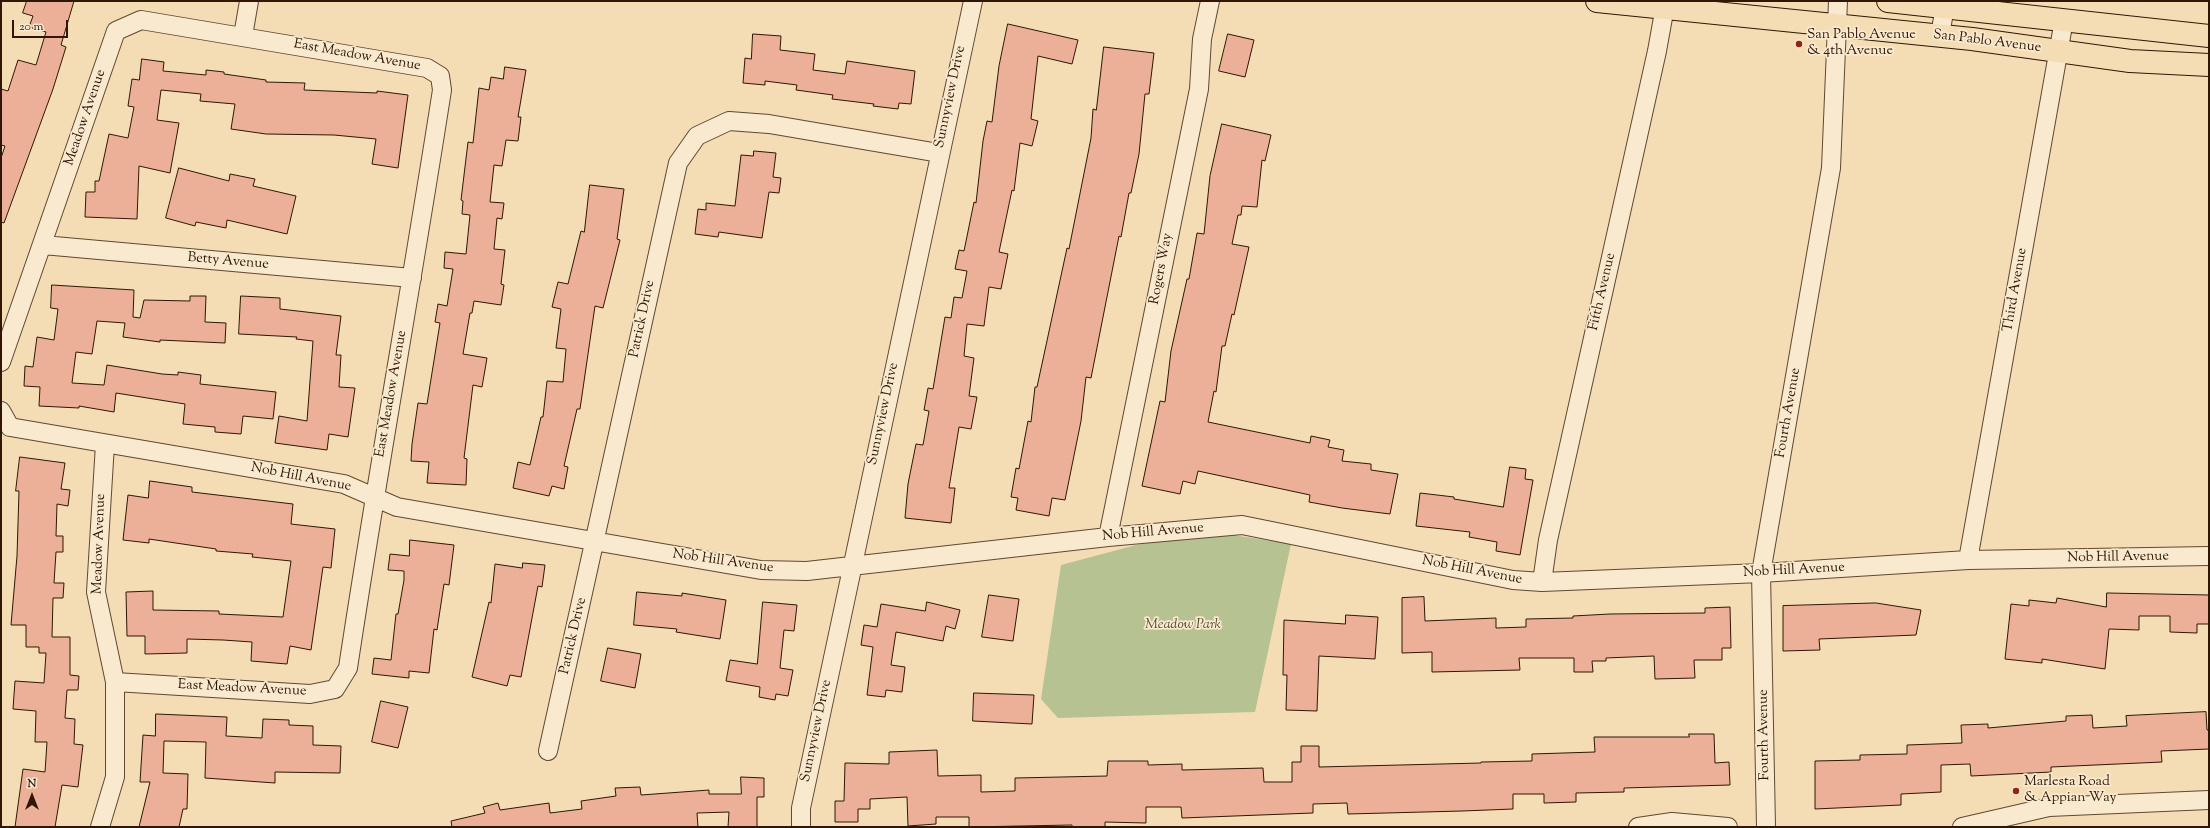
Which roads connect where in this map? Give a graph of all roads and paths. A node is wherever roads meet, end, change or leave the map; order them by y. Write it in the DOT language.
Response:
graph roads {
  1 [pos="249,1"];
  2 [pos="973,1"];
  3 [pos="1210,1"];
  4 [pos="1597,1"];
  5 [pos="1838,1"];
  6 [pos="1888,1"];
  7 [pos="1945,4"];
  8 [pos="1665,5"];
  9 [pos="2064,20"];
  10 [pos="1837,25"];
  11 [pos="243,36"];
  12 [pos="1940,36"];
  13 [pos="2209,36"];
  14 [pos="2059,50"];
  15 [pos="2209,65"];
  16 [pos="939,153"];
  17 [pos="43,245"];
  18 [pos="412,278"];
  19 [pos="1,362"];
  20 [pos="1,412"];
  21 [pos="105,444"];
  22 [pos="374,496"];
  23 [pos="1108,537"];
  24 [pos="594,542"];
  25 [pos="2209,556"];
  26 [pos="1968,560"];
  27 [pos="852,565"];
  28 [pos="1762,573"];
  29 [pos="1542,582"];
  30 [pos="115,682"];
  31 [pos="548,751"];
  32 [pos="2209,800"];
  33 [pos="100,827"];
  34 [pos="801,827"];
  35 [pos="1638,827"];
  36 [pos="1728,827"];
  37 [pos="1766,827"];
  38 [pos="1962,827"];
  1 -- 11 [label="street"];
  2 -- 16 [label="street, Sunnyview Drive"];
  3 -- 23 [label="street, Rogers Way"];
  4 -- 8 [label="main road, San Pablo Avenue"];
  5 -- 10 [label="street, Fourth Avenue"];
  6 -- 7 [label="main road, San Pablo Avenue"];
  7 -- 9 [label="main road, San Pablo Avenue"];
  7 -- 12 [label="street"];
  8 -- 10 [label="main road, San Pablo Avenue"];
  8 -- 29 [label="street, Fifth Avenue"];
  9 -- 13 [label="main road, San Pablo Avenue"];
  9 -- 14 [label="street, Third Avenue"];
  10 -- 12 [label="main road, San Pablo Avenue"];
  10 -- 28 [label="street, Fourth Avenue"];
  11 -- 17 [label="street, Meadow Avenue"];
  11 -- 18 [label="street, East Meadow Avenue"];
  12 -- 14 [label="main road, San Pablo Avenue"];
  14 -- 15 [label="main road, San Pablo Avenue"];
  14 -- 26 [label="street, Third Avenue"];
  16 -- 24 [label="street, Patrick Drive"];
  16 -- 27 [label="street, Sunnyview Drive"];
  17 -- 18 [label="street, Betty Avenue"];
  17 -- 19 [label="street, Meadow Avenue"];
  18 -- 22 [label="street, East Meadow Avenue"];
  20 -- 21 [label="street"];
  21 -- 22 [label="street, Nob Hill Avenue"];
  21 -- 30 [label="street, Meadow Avenue"];
  22 -- 24 [label="street, Nob Hill Avenue"];
  22 -- 30 [label="street, East Meadow Avenue"];
  23 -- 27 [label="street, Nob Hill Avenue"];
  23 -- 29 [label="street, Nob Hill Avenue"];
  24 -- 27 [label="street, Nob Hill Avenue"];
  24 -- 31 [label="street, Patrick Drive"];
  25 -- 26 [label="street, Nob Hill Avenue"];
  26 -- 28 [label="street, Nob Hill Avenue"];
  27 -- 34 [label="street, Sunnyview Drive"];
  28 -- 29 [label="street, Nob Hill Avenue"];
  28 -- 37 [label="street, Fourth Avenue"];
  30 -- 33 [label="street, Meadow Avenue"];
  32 -- 38 [label="street"];
  35 -- 36 [label="street"];
}
